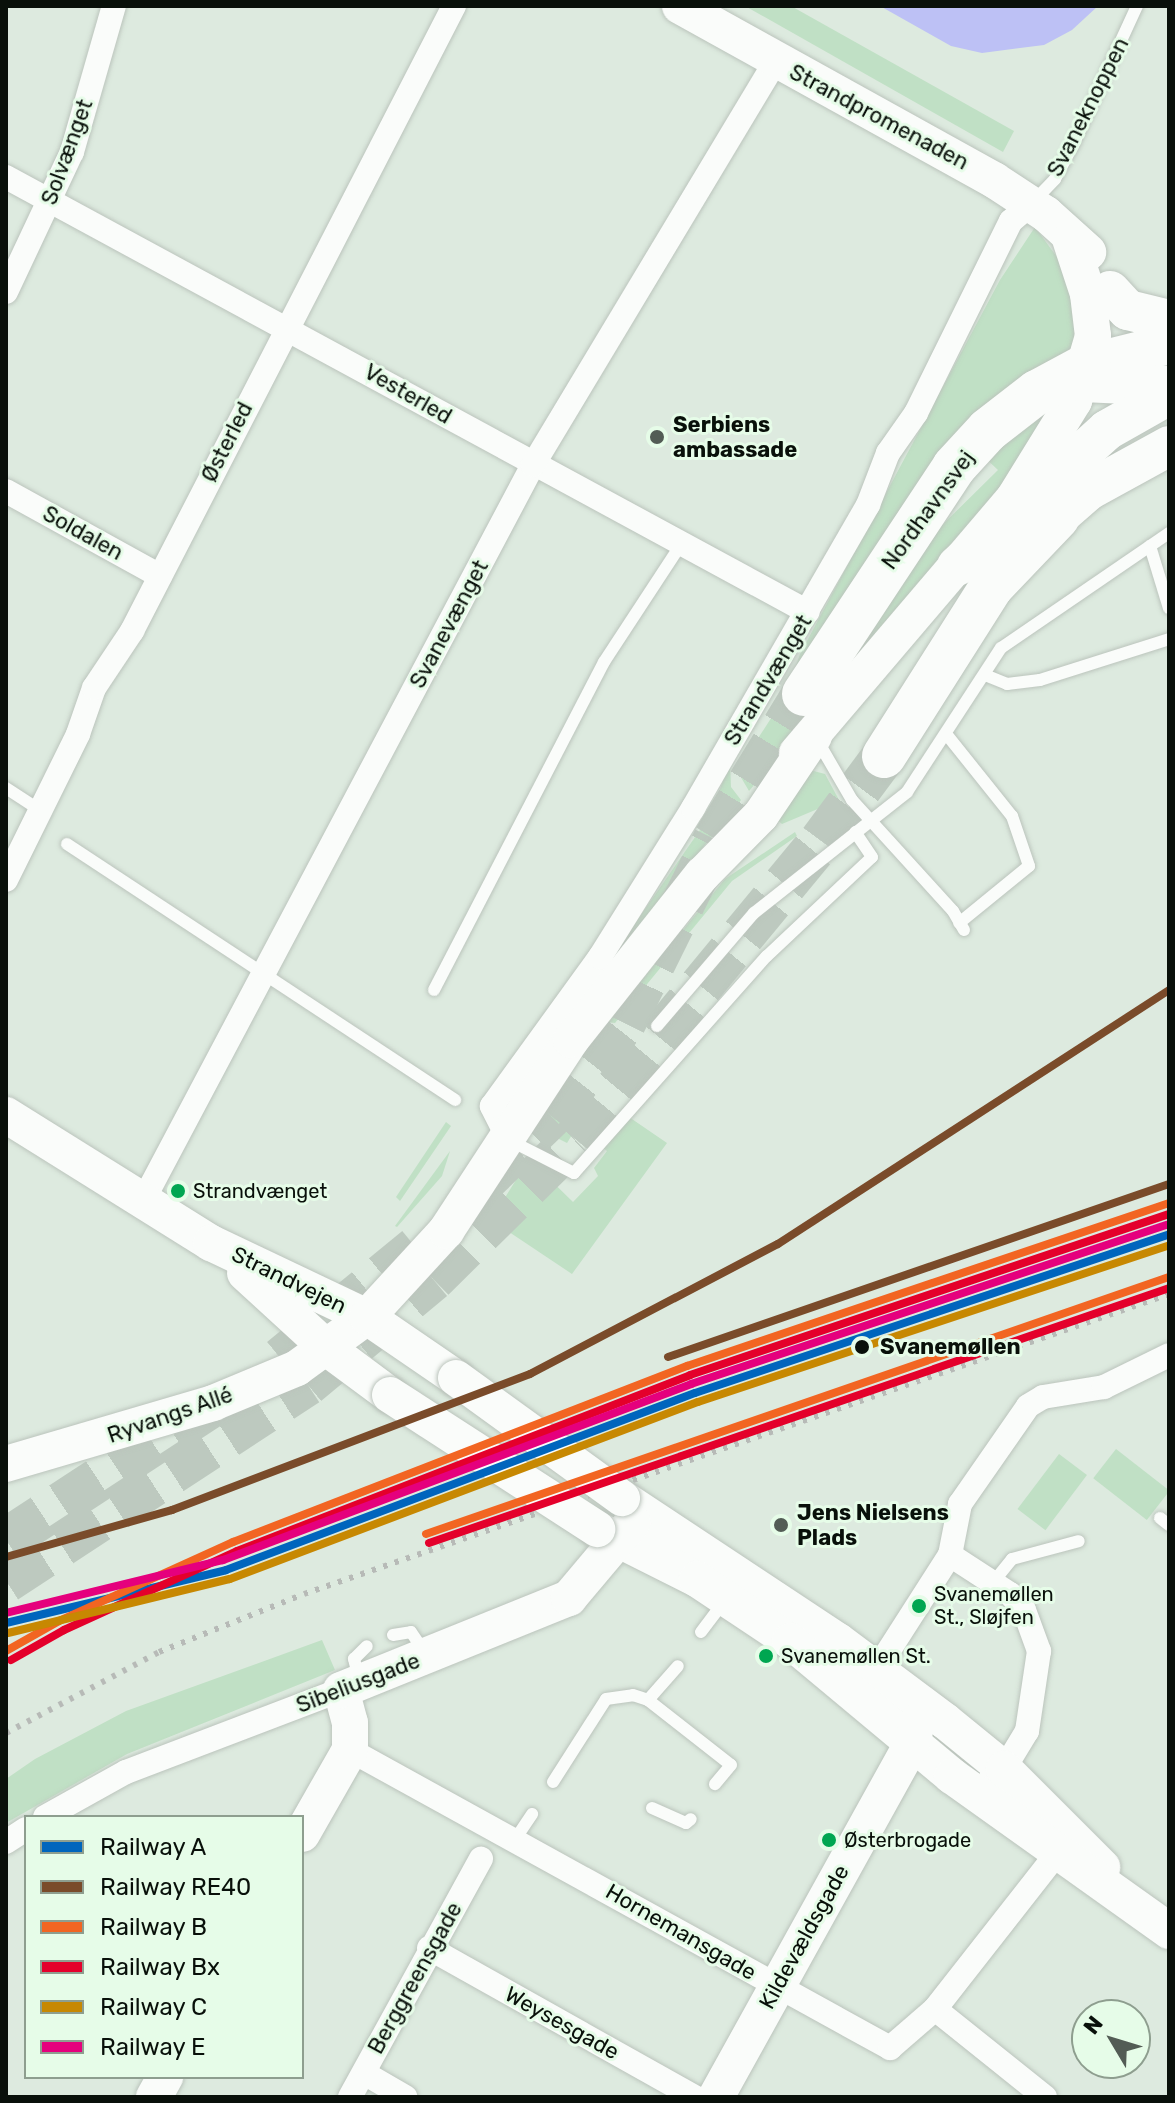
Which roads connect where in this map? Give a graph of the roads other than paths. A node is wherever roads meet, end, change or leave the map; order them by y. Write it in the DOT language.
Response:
graph roads {
  1 [pos="114,6"];
  2 [pos="454,6"];
  3 [pos="680,6"];
  4 [pos="1137,6"];
  5 [pos="776,61"];
  6 [pos="6,177"];
  7 [pos="51,200"];
  8 [pos="1031,204"];
  9 [pos="1070,239"];
  10 [pos="1110,291"];
  11 [pos="6,292"];
  12 [pos="1169,320"];
  13 [pos="286,325"];
  14 [pos="1169,344"];
  15 [pos="1097,372"];
  16 [pos="1169,386"];
  17 [pos="1169,395"];
  18 [pos="1169,446"];
  19 [pos="533,465"];
  20 [pos="6,491"];
  21 [pos="1058,517"];
  22 [pos="1169,533"];
  23 [pos="680,546"];
  24 [pos="1150,546"];
  25 [pos="957,566"];
  26 [pos="160,576"];
  27 [pos="1169,608"];
  28 [pos="808,612"];
  29 [pos="1169,639"];
  30 [pos="985,675"];
  31 [pos="804,694"];
  32 [pos="947,735"];
  33 [pos="814,736"];
  34 [pos="884,756"];
  35 [pos="6,788"];
  36 [pos="41,811"];
  37 [pos="869,821"];
  38 [pos="855,832"];
  39 [pos="67,844"];
  40 [pos="6,880"];
  41 [pos="263,973"];
  42 [pos="434,990"];
  43 [pos="657,1026"];
  44 [pos="6,1099"];
  45 [pos="455,1100"];
  46 [pos="6,1115"];
  47 [pos="509,1140"];
  48 [pos="79,1156"];
  49 [pos="144,1199"];
  50 [pos="211,1243"];
  51 [pos="367,1317"];
  52 [pos="328,1349"];
  53 [pos="1169,1355"];
  54 [pos="6,1464"];
  55 [pos="631,1504"];
  56 [pos="607,1536"];
  57 [pos="1079,1541"];
  58 [pos="950,1555"];
  59 [pos="995,1580"];
  60 [pos="727,1597"];
  61 [pos="701,1632"];
  62 [pos="393,1635"];
  63 [pos="367,1646"];
  64 [pos="427,1657"];
  65 [pos="678,1666"];
  66 [pos="869,1682"];
  67 [pos="350,1686"];
  68 [pos="906,1691"];
  69 [pos="648,1700"];
  70 [pos="912,1744"];
  71 [pos="350,1750"];
  72 [pos="1004,1769"];
  73 [pos="952,1776"];
  74 [pos="553,1782"];
  75 [pos="715,1784"];
  76 [pos="652,1808"];
  77 [pos="532,1814"];
  78 [pos="49,1815"];
  79 [pos="691,1819"];
  80 [pos="24,1830"];
  81 [pos="304,1830"];
  82 [pos="516,1838"];
  83 [pos="6,1842"];
  84 [pos="1064,1844"];
  85 [pos="481,1859"];
  86 [pos="1155,1920"];
  87 [pos="429,1948"];
  88 [pos="777,1986"];
  89 [pos="935,2009"];
  90 [pos="364,2073"];
  91 [pos="164,2079"];
  92 [pos="154,2097"];
  93 [pos="350,2097"];
  94 [pos="405,2097"];
  95 [pos="695,2097"];
  96 [pos="716,2097"];
  97 [pos="1045,2097"];
  1 -- 7 [label="street, Solvænget"];
  2 -- 13 [label="street, Østerled"];
  3 -- 5 [label="street, Strandpromenaden"];
  4 -- 8 [label="lane, Svaneknoppen"];
  5 -- 8 [label="street, Strandpromenaden"];
  5 -- 19 [label="street, Svanevænget"];
  6 -- 7 [label="street, Vesterled"];
  7 -- 11 [label="street, Solvænget"];
  7 -- 13 [label="street, Vesterled"];
  8 -- 9 [label="street, Strandpromenaden"];
  8 -- 28 [label="street, Strandvænget"];
  9 -- 10 [label="street, Strandpromenaden"];
  9 -- 15 [label="street, Strandpromenaden"];
  10 -- 12 [label="main road"];
  10 -- 15 [label="street, Strandpromenaden"];
  13 -- 19 [label="street, Vesterled"];
  13 -- 26 [label="street, Østerled"];
  14 -- 15 [label="main road"];
  15 -- 16 [label="main road"];
  15 -- 25 [label="street"];
  15 -- 31 [label="highway, Nordhavnsvej"];
  17 -- 25 [label="main road"];
  18 -- 21 [label="main road"];
  19 -- 23 [label="street, Vesterled"];
  19 -- 41 [label="street, Svanevænget"];
  20 -- 26 [label="street, Soldalen"];
  21 -- 34 [label="highway"];
  22 -- 24 [label="lane"];
  23 -- 28 [label="street, Vesterled"];
  23 -- 42 [label="lane"];
  24 -- 27 [label="lane"];
  24 -- 30 [label="lane"];
  25 -- 33 [label="street"];
  26 -- 36 [label="street, Østerled"];
  28 -- 47 [label="street, Strandvænget"];
  29 -- 30 [label="lane"];
  30 -- 32 [label="lane"];
  32 -- 37 [label="lane"];
  32 -- 37 [label="lane"];
  33 -- 37 [label="lane"];
  33 -- 47 [label="street"];
  35 -- 36 [label="lane"];
  36 -- 40 [label="street, Østerled"];
  37 -- 38 [label="lane"];
  38 -- 43 [label="lane"];
  38 -- 47 [label="lane"];
  39 -- 41 [label="lane"];
  41 -- 45 [label="lane"];
  41 -- 49 [label="street, Svanevænget"];
  44 -- 48 [label="street, Strandvejen"];
  46 -- 48 [label="street, Strandvejen"];
  47 -- 51 [label="street"];
  48 -- 49 [label="street, Strandvejen"];
  49 -- 50 [label="street, Strandvejen"];
  50 -- 51 [label="street, Strandvejen"];
  50 -- 52 [label="street, Strandvejen"];
  51 -- 52 [label="street, Ryvangs Allé"];
  51 -- 55 [label="street, Strandvejen, bridge"];
  52 -- 54 [label="street, Ryvangs Allé"];
  52 -- 56 [label="street, Strandvejen, bridge"];
  53 -- 58 [label="street"];
  55 -- 56 [label="street, Sibeliusgade"];
  55 -- 66 [label="street"];
  56 -- 60 [label="street"];
  56 -- 64 [label="street, Sibeliusgade"];
  57 -- 59 [label="lane"];
  58 -- 59 [label="street"];
  58 -- 66 [label="street"];
  59 -- 72 [label="street"];
  60 -- 61 [label="lane"];
  60 -- 66 [label="street"];
  62 -- 64 [label="lane"];
  63 -- 67 [label="lane"];
  64 -- 67 [label="street, Sibeliusgade"];
  65 -- 69 [label="lane"];
  66 -- 68 [label="street"];
  66 -- 70 [label="street"];
  67 -- 71 [label="street"];
  67 -- 78 [label="street, Sibeliusgade"];
  68 -- 70 [label="street, Kildevældsgade"];
  68 -- 72 [label="street"];
  69 -- 74 [label="lane"];
  69 -- 75 [label="lane"];
  70 -- 73 [label="street"];
  70 -- 88 [label="street, Kildevældsgade"];
  71 -- 81 [label="street"];
  71 -- 82 [label="street, Hornemansgade"];
  72 -- 73 [label="street"];
  72 -- 84 [label="street"];
  73 -- 84 [label="street"];
  76 -- 79 [label="lane"];
  77 -- 82 [label="lane"];
  80 -- 83 [label="street"];
  82 -- 88 [label="street, Hornemansgade"];
  84 -- 86 [label="street"];
  84 -- 89 [label="street, Hornemansgade"];
  85 -- 87 [label="street, Berggreensgade"];
  87 -- 90 [label="street, Berggreensgade"];
  87 -- 95 [label="street, Weysesgade"];
  88 -- 89 [label="street, Hornemansgade"];
  88 -- 96 [label="street, Kildevældsgade"];
  89 -- 97 [label="street"];
  90 -- 93 [label="street, Berggreensgade"];
  90 -- 94 [label="street"];
  91 -- 92 [label="street"];
}
